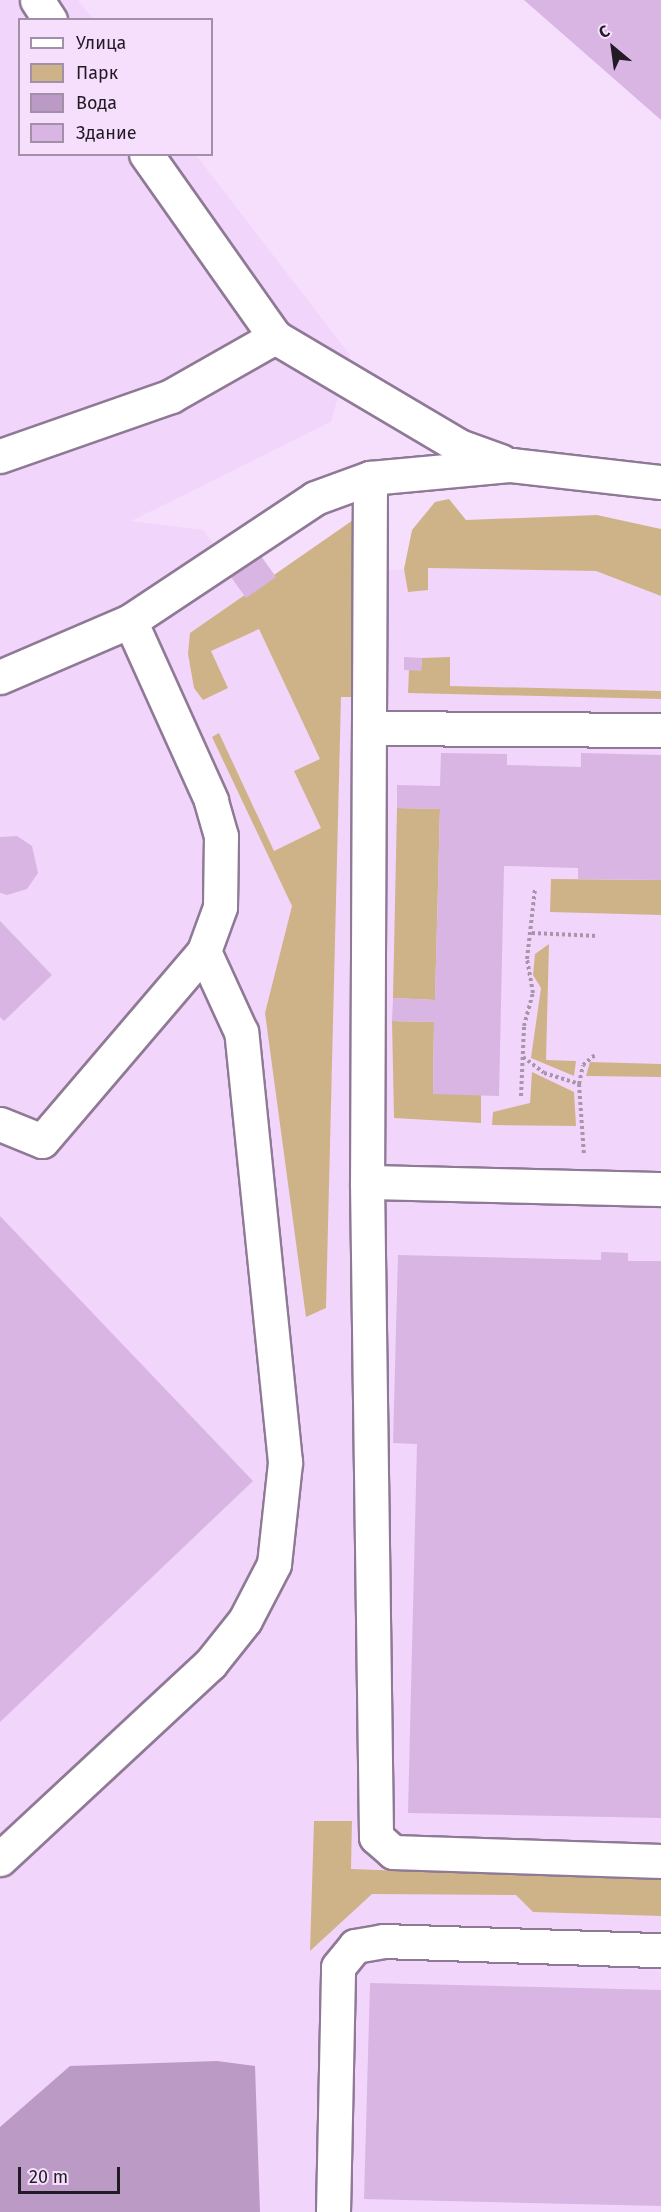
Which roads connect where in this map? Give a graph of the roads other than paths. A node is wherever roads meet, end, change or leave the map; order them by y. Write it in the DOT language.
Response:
graph roads {
  1 [pos="37,0"];
  2 [pos="49,18"];
  3 [pos="147,156"];
  4 [pos="274,337"];
  5 [pos="0,456"];
  6 [pos="511,465"];
  7 [pos="370,478"];
  8 [pos="661,482"];
  9 [pos="130,621"];
  10 [pos="0,677"];
  11 [pos="372,728"];
  12 [pos="661,730"];
  13 [pos="204,951"];
  14 [pos="0,1124"];
  15 [pos="367,1182"];
  16 [pos="661,1189"];
  17 [pos="0,1859"];
  18 [pos="661,1861"];
  19 [pos="661,1950"];
  20 [pos="333,2212"];
  1 -- 2 [label="lane"];
  3 -- 4 [label="lane"];
  4 -- 5 [label="lane"];
  4 -- 6 [label="lane"];
  6 -- 7 [label="lane"];
  6 -- 8 [label="lane"];
  7 -- 9 [label="lane"];
  7 -- 11 [label="lane"];
  9 -- 10 [label="lane"];
  9 -- 13 [label="lane"];
  11 -- 12 [label="lane"];
  11 -- 15 [label="lane"];
  13 -- 14 [label="lane"];
  13 -- 17 [label="lane"];
  15 -- 16 [label="lane"];
  15 -- 18 [label="lane"];
  19 -- 20 [label="lane"];
}
